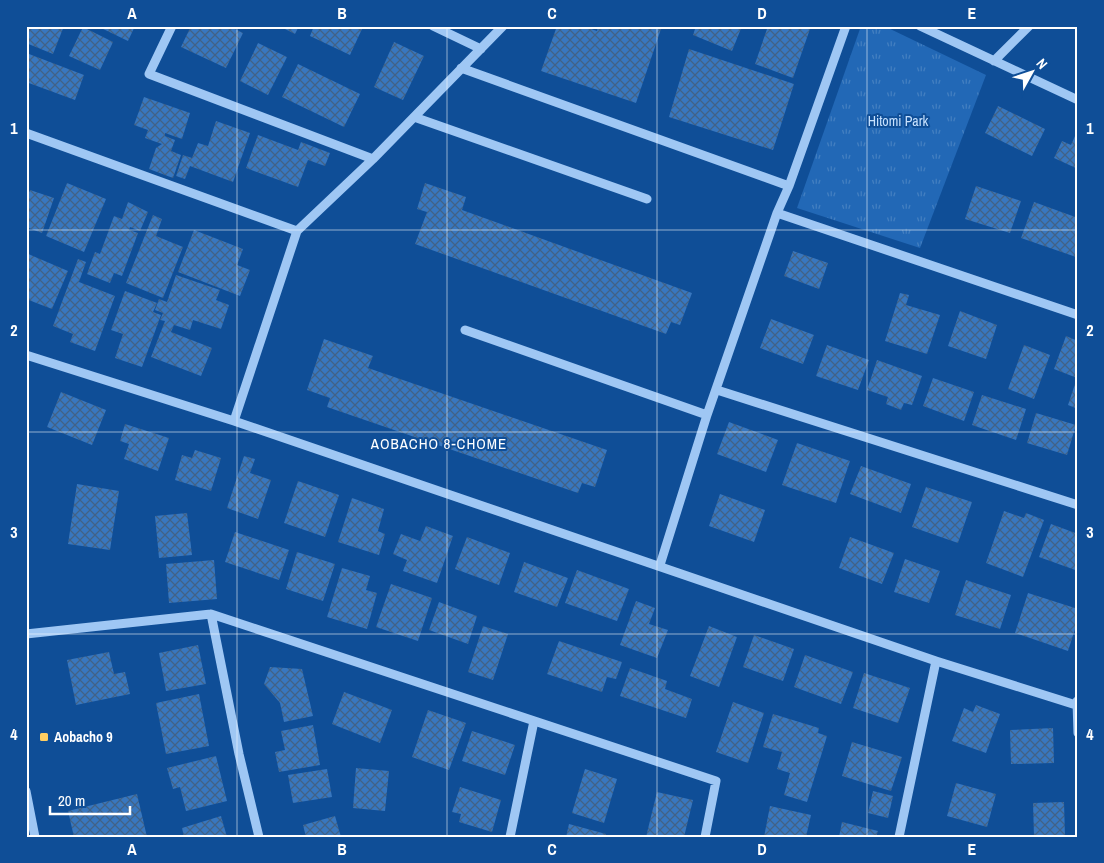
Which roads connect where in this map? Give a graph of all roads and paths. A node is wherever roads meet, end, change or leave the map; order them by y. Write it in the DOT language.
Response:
graph roads {
  1 [pos="172,26"];
  2 [pos="432,26"];
  3 [pos="503,26"];
  4 [pos="846,26"];
  5 [pos="920,26"];
  6 [pos="1029,26"];
  7 [pos="481,49"];
  8 [pos="994,62"];
  9 [pos="462,68"];
  10 [pos="1078,100"];
  11 [pos="414,117"];
  12 [pos="26,133"];
  13 [pos="373,160"];
  14 [pos="789,186"];
  15 [pos="647,199"];
  16 [pos="777,213"];
  17 [pos="297,231"];
  18 [pos="1078,315"];
  19 [pos="466,330"];
  20 [pos="26,355"];
  21 [pos="716,390"];
  22 [pos="707,415"];
  23 [pos="234,421"];
  24 [pos="1078,505"];
  25 [pos="660,565"];
  26 [pos="212,614"];
  27 [pos="26,634"];
  28 [pos="936,661"];
  29 [pos="1077,702"];
  30 [pos="534,721"];
  31 [pos="1078,733"];
  32 [pos="26,791"];
  33 [pos="35,837"];
  34 [pos="259,837"];
  35 [pos="510,837"];
  36 [pos="705,837"];
  37 [pos="899,837"];
  1 -- 13 [label="street"];
  2 -- 7 [label="street"];
  3 -- 7 [label="street"];
  4 -- 14 [label="street"];
  5 -- 8 [label="street"];
  6 -- 8 [label="street"];
  7 -- 9 [label="street"];
  8 -- 10 [label="street"];
  9 -- 11 [label="street"];
  9 -- 14 [label="street"];
  11 -- 13 [label="street"];
  11 -- 15 [label="street"];
  12 -- 17 [label="street"];
  13 -- 17 [label="street"];
  14 -- 16 [label="street"];
  16 -- 18 [label="street"];
  16 -- 21 [label="street"];
  17 -- 23 [label="street"];
  19 -- 22 [label="street"];
  20 -- 23 [label="street"];
  21 -- 22 [label="street"];
  21 -- 24 [label="street"];
  22 -- 25 [label="street"];
  23 -- 25 [label="street"];
  25 -- 28 [label="street"];
  26 -- 27 [label="street"];
  26 -- 30 [label="street"];
  26 -- 34 [label="street"];
  28 -- 29 [label="street"];
  28 -- 37 [label="street"];
  29 -- 31 [label="street"];
  30 -- 35 [label="street"];
  30 -- 36 [label="street"];
  32 -- 33 [label="street"];
}
